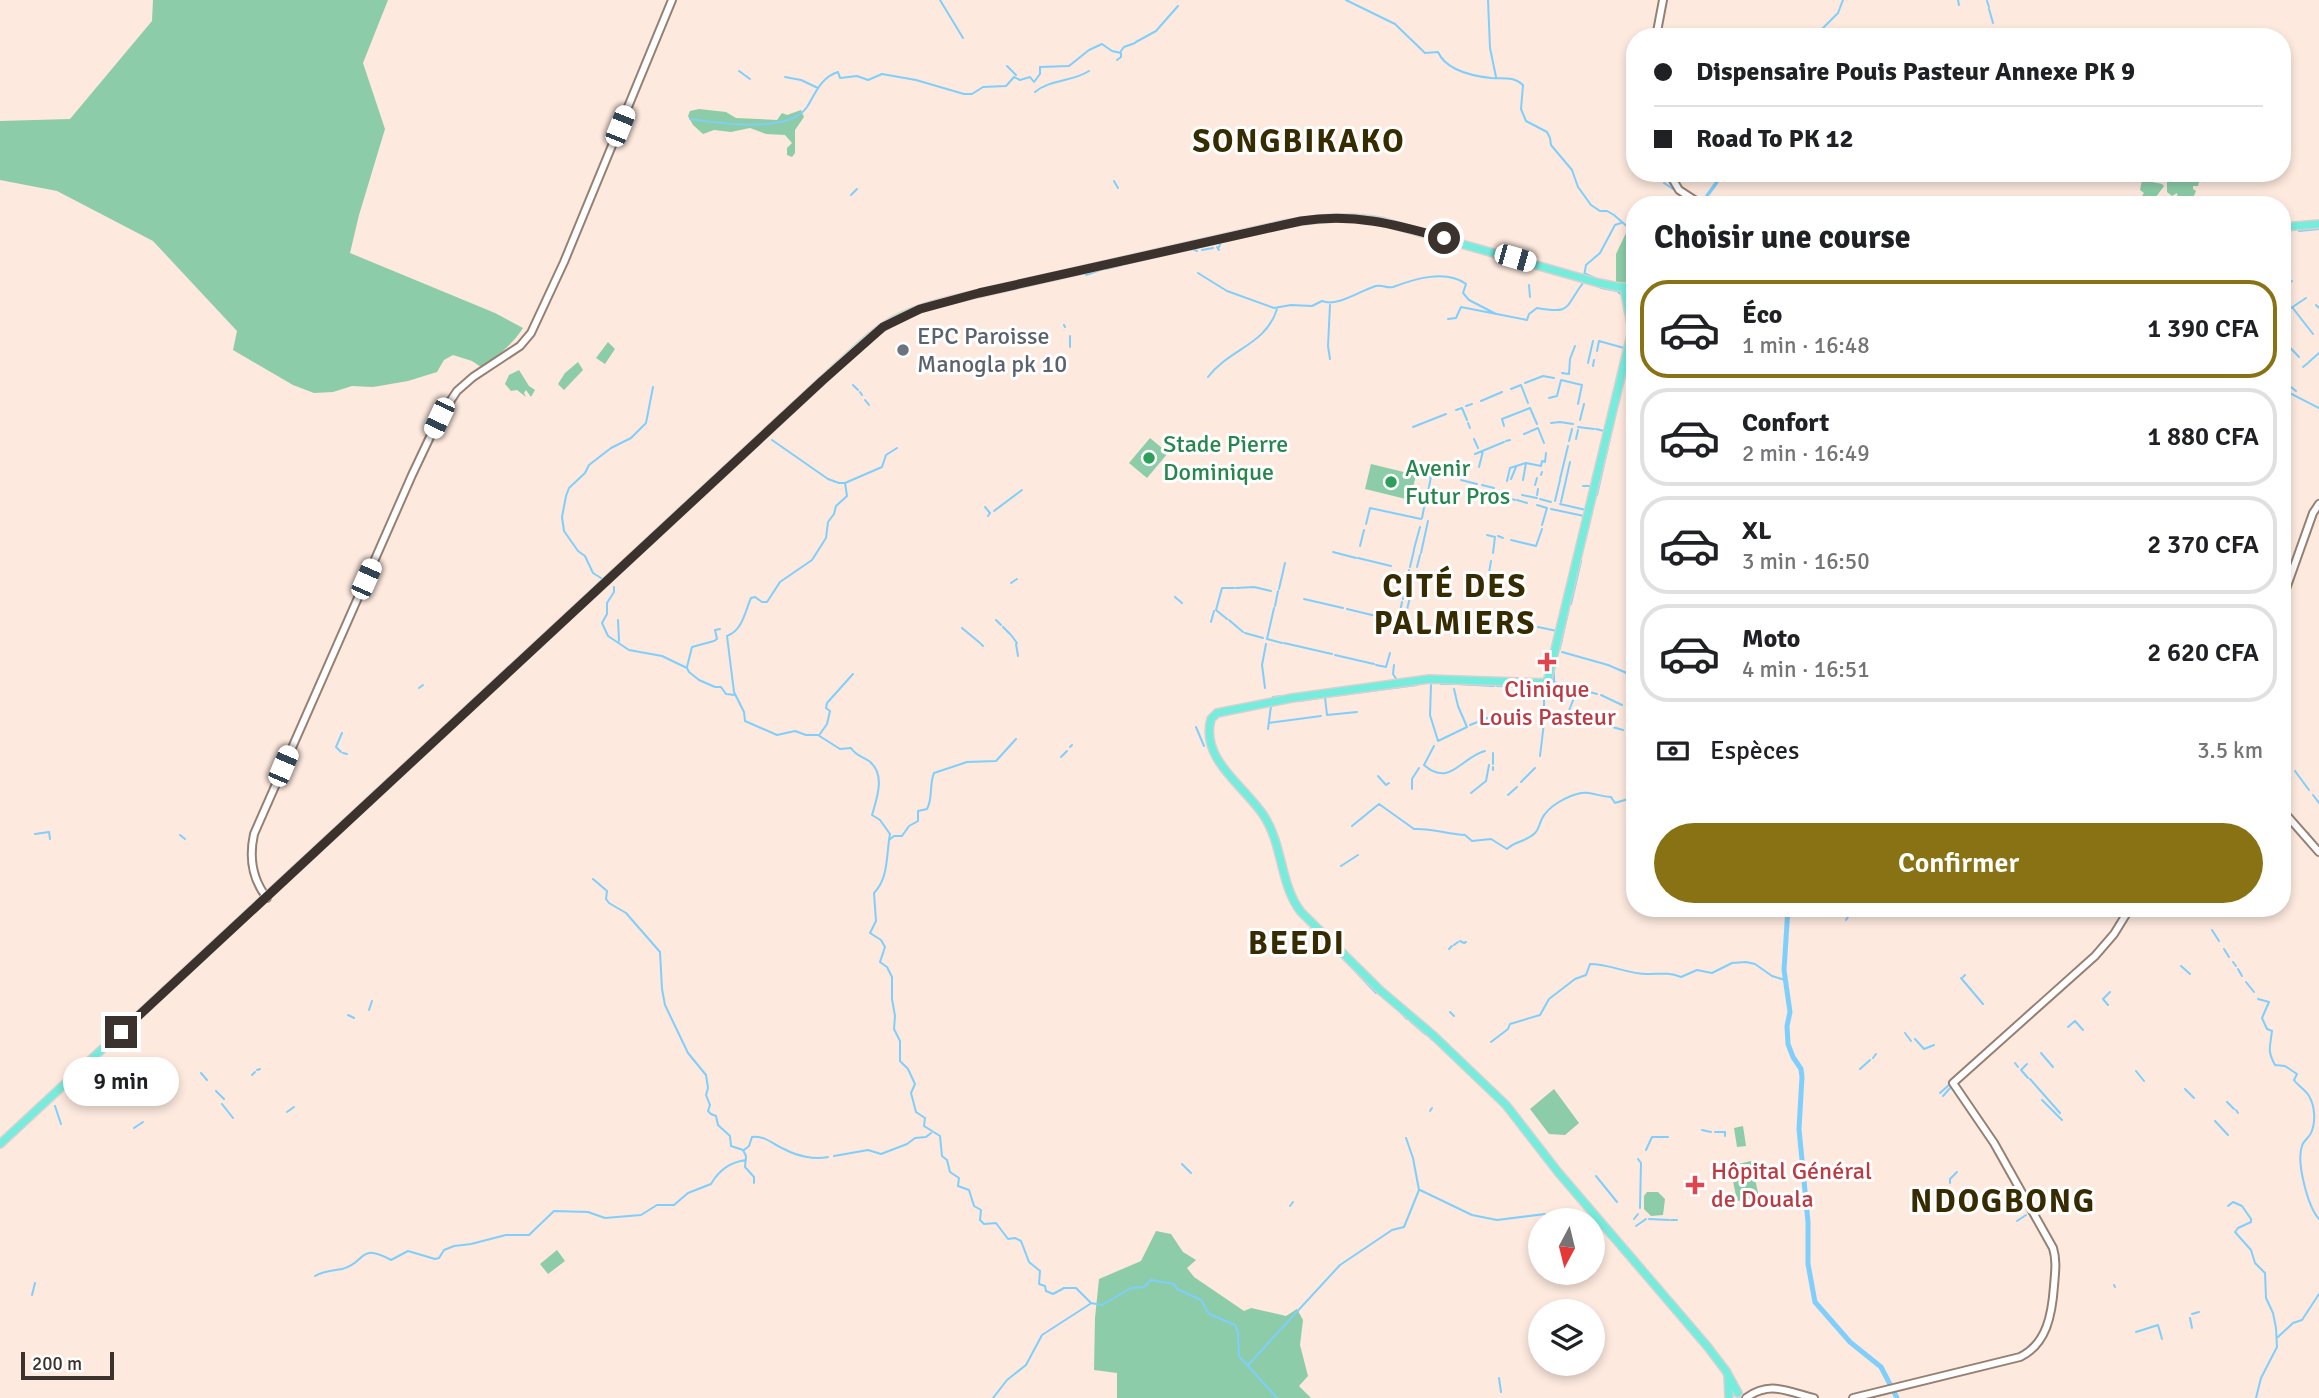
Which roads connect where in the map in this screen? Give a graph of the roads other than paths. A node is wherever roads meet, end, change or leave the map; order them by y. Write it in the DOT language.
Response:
graph roads {
  1 [pos="672,0"];
  2 [pos="1663,0"];
  3 [pos="1658,28"];
  4 [pos="1673,182"];
  5 [pos="1688,196"];
  6 [pos="2319,224"];
  7 [pos="2291,226"];
  8 [pos="1624,288"];
  9 [pos="1626,298"];
  10 [pos="1626,356"];
  11 [pos="2319,504"];
  12 [pos="2291,574"];
  13 [pos="2291,820"];
  14 [pos="2319,852"];
  15 [pos="267,898"];
  16 [pos="2124,917"];
  17 [pos="0,1144"];
  18 [pos="1728,1374"];
  19 [pos="1742,1396"];
  20 [pos="1728,1397"];
  21 [pos="1814,1398"];
  22 [pos="1853,1398"];
  1 -- 15 [label="main road"];
  2 -- 3 [label="main road"];
  4 -- 5 [label="main road"];
  6 -- 7 [label="main road"];
  8 -- 9 [label="main road"];
  8 -- 15 [label="main road"];
  10 -- 18 [label="main road"];
  11 -- 12 [label="main road"];
  13 -- 14 [label="main road"];
  15 -- 17 [label="main road"];
  16 -- 22 [label="main road"];
  18 -- 19 [label="main road"];
  18 -- 20 [label="main road"];
  19 -- 20 [label="main road"];
  19 -- 21 [label="main road"];
}
